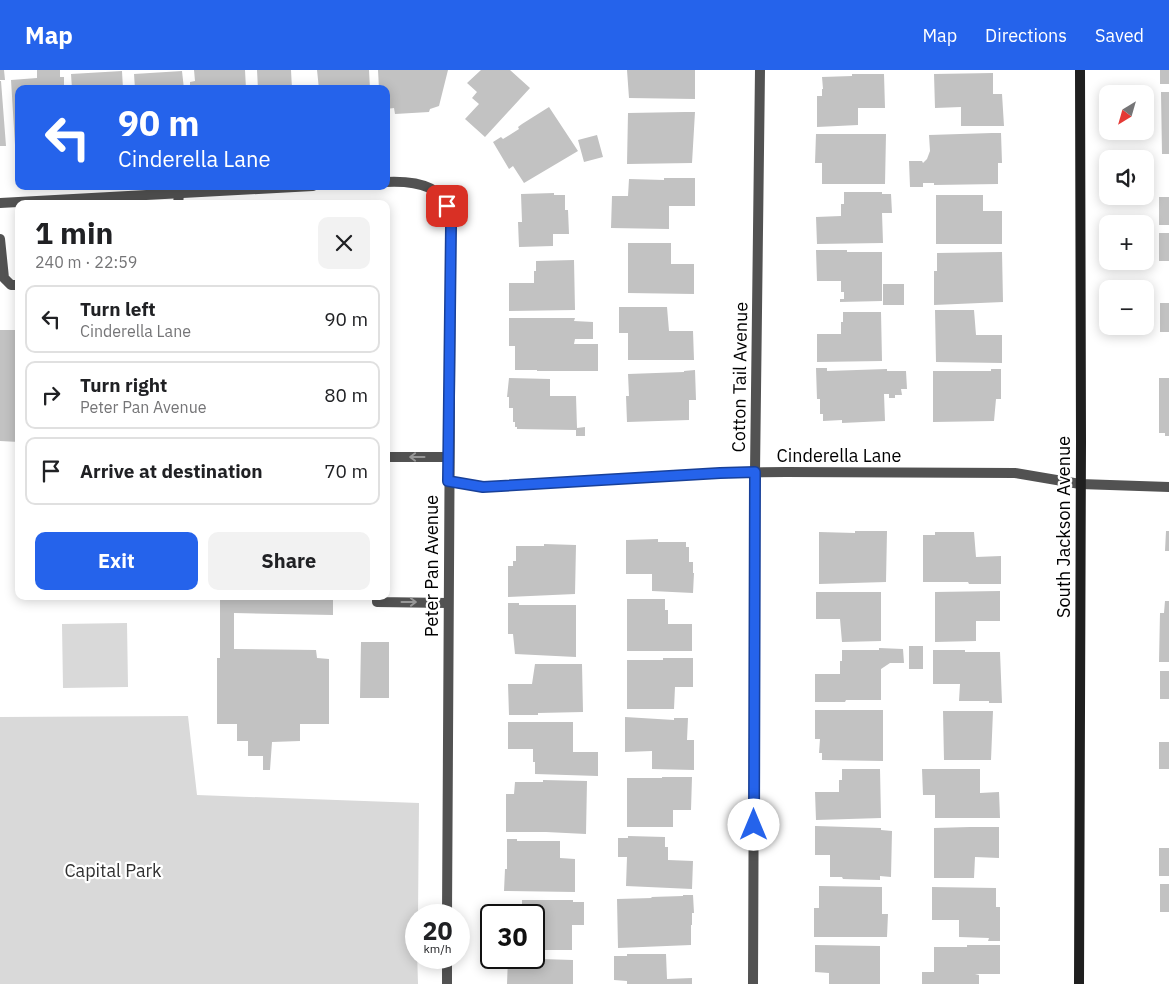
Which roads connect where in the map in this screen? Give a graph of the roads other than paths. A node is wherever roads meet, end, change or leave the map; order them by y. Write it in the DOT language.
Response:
graph roads {
  1 [pos="760,70"];
  2 [pos="1080,70"];
  3 [pos="390,182"];
  4 [pos="271,190"];
  5 [pos="178,199"];
  6 [pos="134,200"];
  7 [pos="0,203"];
  8 [pos="15,203"];
  9 [pos="0,239"];
  10 [pos="15,285"];
  11 [pos="390,456"];
  12 [pos="448,457"];
  13 [pos="755,472"];
  14 [pos="448,481"];
  15 [pos="1080,484"];
  16 [pos="1169,487"];
  17 [pos="377,600"];
  18 [pos="448,603"];
  19 [pos="447,904"];
  20 [pos="447,969"];
  21 [pos="447,984"];
  22 [pos="753,984"];
  23 [pos="1079,984"];
  1 -- 13 [label="street, Cotton Tail Avenue"];
  2 -- 15 [label="main road, South Jackson Avenue"];
  3 -- 12 [label="street, Peter Pan Avenue"];
  4 -- 5 [label="street"];
  5 -- 6 [label="street"];
  7 -- 8 [label="street"];
  9 -- 10 [label="street"];
  12 -- 11 [label="street, one-way"];
  12 -- 14 [label="street, Peter Pan Avenue"];
  13 -- 14 [label="street, Cinderella Lane"];
  13 -- 15 [label="street, Cinderella Lane"];
  13 -- 22 [label="street, Cotton Tail Avenue"];
  14 -- 18 [label="street, Peter Pan Avenue"];
  15 -- 16 [label="street, Cinderella Lane"];
  15 -- 23 [label="main road, South Jackson Avenue"];
  17 -- 18 [label="street, one-way"];
  18 -- 19 [label="street, Peter Pan Avenue"];
  20 -- 21 [label="street"];
}
